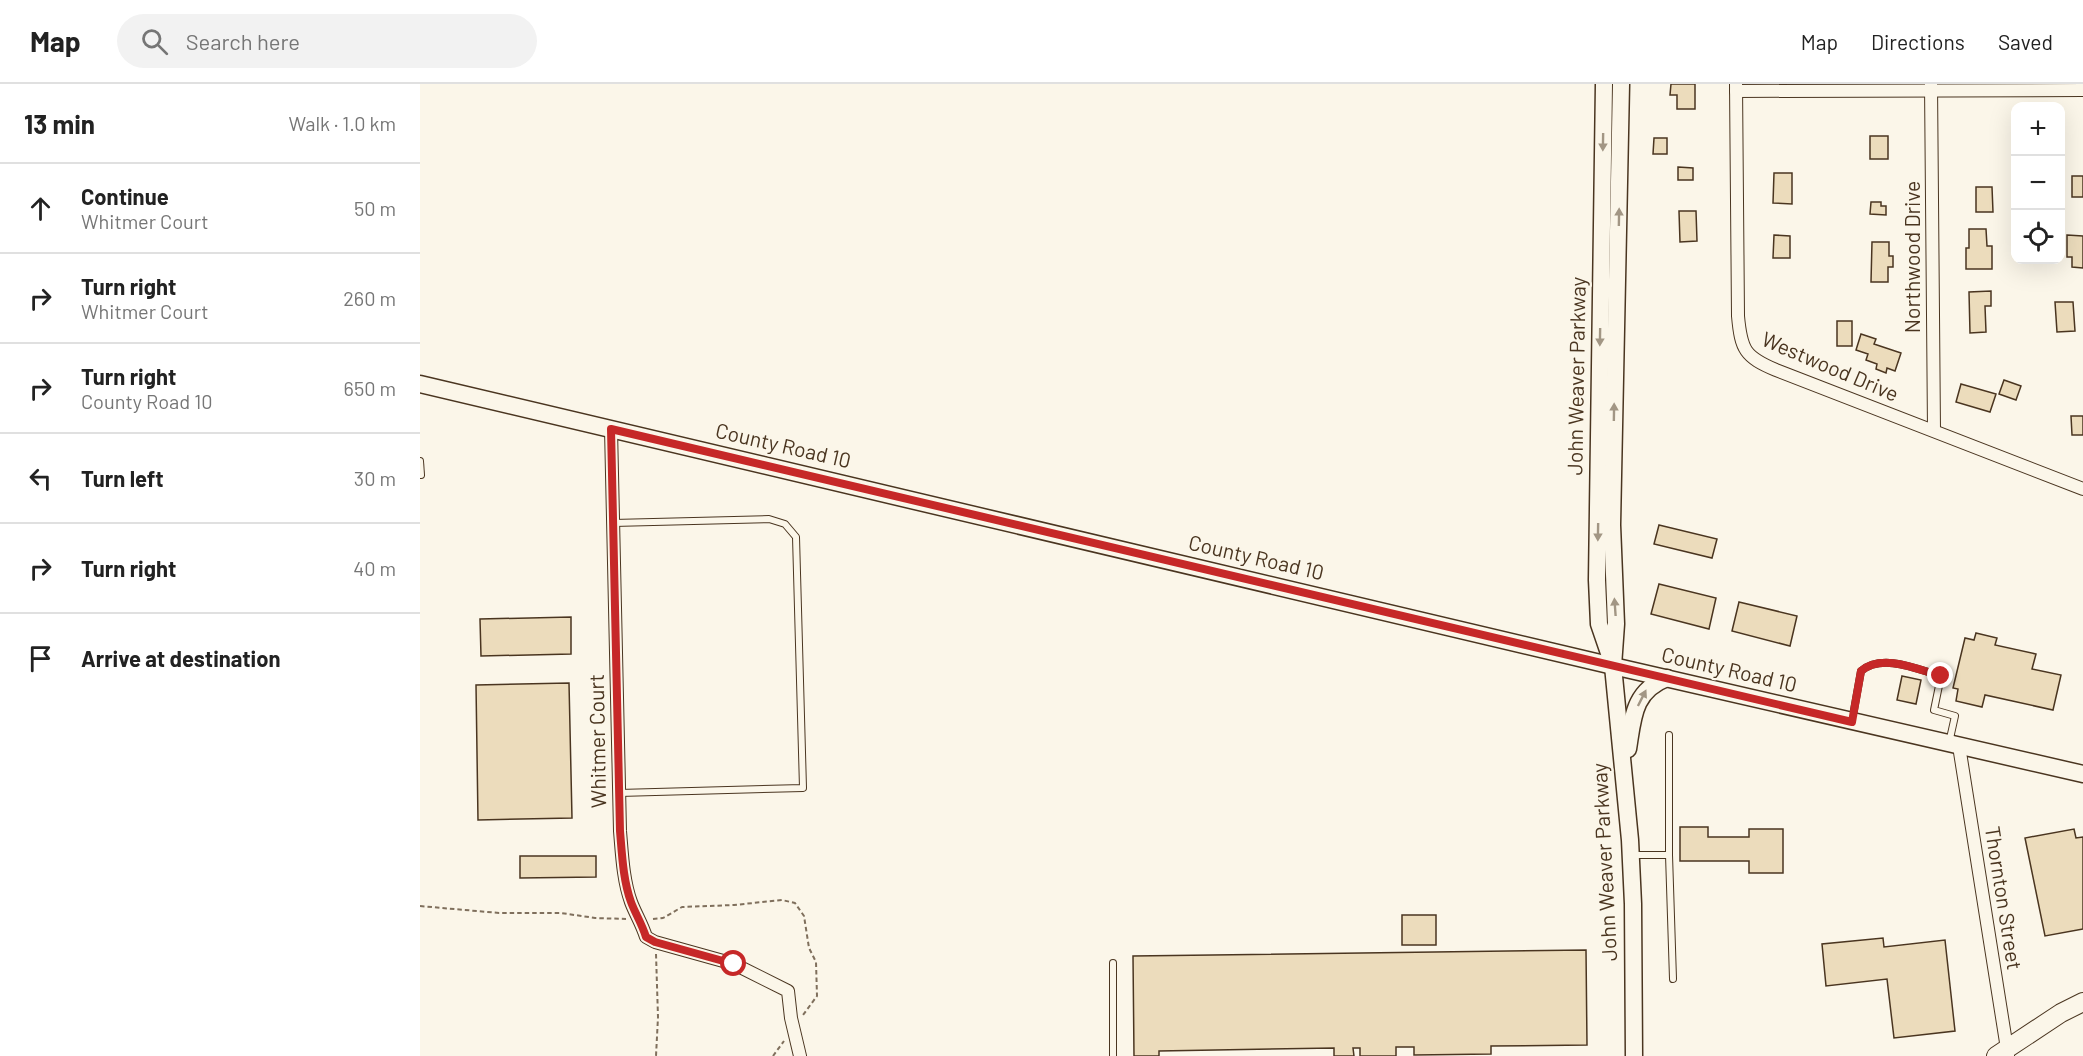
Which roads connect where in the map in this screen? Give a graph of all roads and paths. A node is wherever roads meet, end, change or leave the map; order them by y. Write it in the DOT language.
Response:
graph roads {
  1 [pos="1604,84"];
  2 [pos="1621,84"];
  3 [pos="1736,87"];
  4 [pos="1931,87"];
  5 [pos="2083,90"];
  6 [pos="420,387"];
  7 [pos="611,429"];
  8 [pos="1934,430"];
  9 [pos="420,461"];
  10 [pos="421,475"];
  11 [pos="2083,489"];
  12 [pos="613,523"];
  13 [pos="1613,666"];
  14 [pos="1667,678"];
  15 [pos="1852,722"];
  16 [pos="1669,735"];
  17 [pos="1954,745"];
  18 [pos="1624,771"];
  19 [pos="2083,774"];
  20 [pos="619,793"];
  21 [pos="1630,855"];
  22 [pos="1669,855"];
  23 [pos="655,942"];
  24 [pos="1113,963"];
  25 [pos="1673,979"];
  26 [pos="2083,1002"];
  27 [pos="2004,1053"];
  28 [pos="656,1056"];
  29 [pos="800,1056"];
  30 [pos="1113,1056"];
  31 [pos="1634,1056"];
  1 -- 13 [label="street, John Weaver Parkway, one-way"];
  13 -- 2 [label="street, John Weaver Parkway, one-way"];
  3 -- 4 [label="street"];
  3 -- 8 [label="street, Westwood Drive"];
  4 -- 5 [label="street"];
  4 -- 8 [label="street, Northwood Drive"];
  6 -- 7 [label="street, County Road 10"];
  7 -- 12 [label="street, Whitmer Court"];
  7 -- 13 [label="street, County Road 10"];
  8 -- 11 [label="street, Westwood Drive"];
  9 -- 10 [label="lane"];
  12 -- 20 [label="street, Whitmer Court"];
  12 -- 20 [label="lane"];
  13 -- 14 [label="street, County Road 10"];
  13 -- 18 [label="street, John Weaver Parkway"];
  14 -- 15 [label="street, County Road 10"];
  18 -- 14 [label="street, one-way"];
  15 -- 17 [label="street, County Road 10"];
  15 -- 17 [label="lane"];
  16 -- 22 [label="lane"];
  17 -- 19 [label="street, County Road 10"];
  17 -- 27 [label="street, Thornton Street"];
  18 -- 21 [label="street, John Weaver Parkway"];
  20 -- 23 [label="street, Whitmer Court"];
  21 -- 22 [label="lane"];
  21 -- 31 [label="street, John Weaver Parkway"];
  22 -- 25 [label="lane"];
  23 -- 28 [label="path"];
  23 -- 29 [label="street"];
  24 -- 30 [label="lane"];
  26 -- 27 [label="main road"];
}
